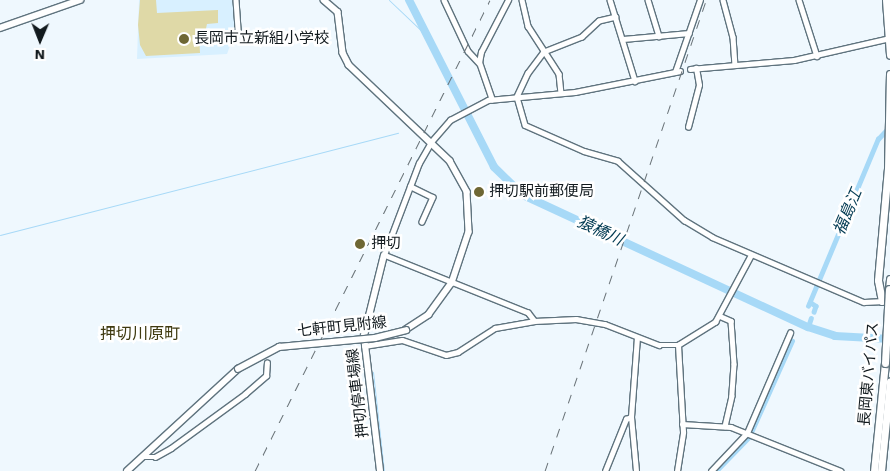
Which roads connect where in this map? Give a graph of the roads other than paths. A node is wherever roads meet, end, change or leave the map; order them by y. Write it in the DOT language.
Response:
graph roads {
  1 [pos="80,0"];
  2 [pos="236,0"];
  3 [pos="324,0"];
  4 [pos="444,0"];
  5 [pos="508,0"];
  6 [pos="522,0"];
  7 [pos="610,0"];
  8 [pos="648,0"];
  9 [pos="700,0"];
  10 [pos="723,0"];
  11 [pos="799,0"];
  12 [pos="886,0"];
  13 [pos="616,17"];
  14 [pos="0,28"];
  15 [pos="238,30"];
  16 [pos="689,33"];
  17 [pos="659,36"];
  18 [pos="889,38"];
  19 [pos="623,39"];
  20 [pos="544,52"];
  21 [pos="890,55"];
  22 [pos="817,56"];
  23 [pos="479,63"];
  24 [pos="735,64"];
  25 [pos="890,74"];
  26 [pos="635,81"];
  27 [pos="561,93"];
  28 [pos="517,97"];
  29 [pos="492,100"];
  30 [pos="889,108"];
  31 [pos="688,127"];
  32 [pos="431,142"];
  33 [pos="889,142"];
  34 [pos="410,186"];
  35 [pos="422,222"];
  36 [pos="384,255"];
  37 [pos="750,255"];
  38 [pos="890,279"];
  39 [pos="452,283"];
  40 [pos="889,289"];
  41 [pos="890,299"];
  42 [pos="882,301"];
  43 [pos="720,316"];
  44 [pos="543,320"];
  45 [pos="534,321"];
  46 [pos="543,327"];
  47 [pos="790,333"];
  48 [pos="637,338"];
  49 [pos="678,345"];
  50 [pos="364,346"];
  51 [pos="267,364"];
  52 [pos="890,381"];
  53 [pos="631,417"];
  54 [pos="682,424"];
  55 [pos="725,426"];
  56 [pos="747,433"];
  57 [pos="143,457"];
  58 [pos="127,471"];
  59 [pos="380,471"];
  60 [pos="605,471"];
  61 [pos="636,471"];
  62 [pos="676,471"];
  63 [pos="710,471"];
  64 [pos="841,471"];
  65 [pos="874,471"];
  66 [pos="881,471"];
  1 -- 14 [label="main road"];
  2 -- 15 [label="street"];
  3 -- 32 [label="main road, 七軒町見附線"];
  4 -- 23 [label="street"];
  5 -- 23 [label="street"];
  6 -- 20 [label="street"];
  7 -- 13 [label="street"];
  8 -- 17 [label="street"];
  9 -- 16 [label="street"];
  10 -- 24 [label="street"];
  11 -- 22 [label="street"];
  12 -- 18 [label="highway"];
  13 -- 19 [label="street"];
  13 -- 20 [label="street"];
  16 -- 17 [label="street"];
  16 -- 26 [label="street"];
  17 -- 19 [label="street"];
  18 -- 21 [label="highway"];
  18 -- 22 [label="street"];
  19 -- 26 [label="street"];
  20 -- 27 [label="street"];
  20 -- 28 [label="street"];
  22 -- 24 [label="street"];
  23 -- 29 [label="street"];
  24 -- 31 [label="street"];
  25 -- 30 [label="highway"];
  26 -- 27 [label="street"];
  27 -- 28 [label="street"];
  28 -- 29 [label="street"];
  28 -- 37 [label="street"];
  29 -- 32 [label="street"];
  30 -- 33 [label="highway"];
  32 -- 34 [label="street"];
  32 -- 39 [label="main road, 七軒町見附線"];
  33 -- 42 [label="highway"];
  34 -- 35 [label="street"];
  34 -- 36 [label="street"];
  36 -- 39 [label="street"];
  36 -- 50 [label="main road, 押切停車場線"];
  37 -- 42 [label="street"];
  37 -- 43 [label="street"];
  38 -- 40 [label="highway, 長岡東バイパス"];
  39 -- 45 [label="street"];
  39 -- 57 [label="main road, 七軒町見附線, bridge"];
  40 -- 65 [label="highway, 長岡東バイパス, bridge"];
  41 -- 42 [label="street"];
  43 -- 49 [label="street"];
  43 -- 55 [label="street"];
  44 -- 45 [label="street"];
  44 -- 46 [label="street"];
  44 -- 48 [label="street"];
  45 -- 50 [label="street"];
  47 -- 56 [label="street"];
  48 -- 49 [label="street"];
  48 -- 53 [label="street"];
  49 -- 54 [label="street"];
  50 -- 59 [label="main road, 押切停車場線"];
  51 -- 57 [label="street"];
  52 -- 66 [label="highway, 長岡東バイパス"];
  53 -- 60 [label="street"];
  53 -- 61 [label="street"];
  54 -- 55 [label="street"];
  54 -- 62 [label="street"];
  55 -- 56 [label="street"];
  56 -- 63 [label="street"];
  56 -- 64 [label="street"];
  57 -- 58 [label="main road, 七軒町見附線"];
}
